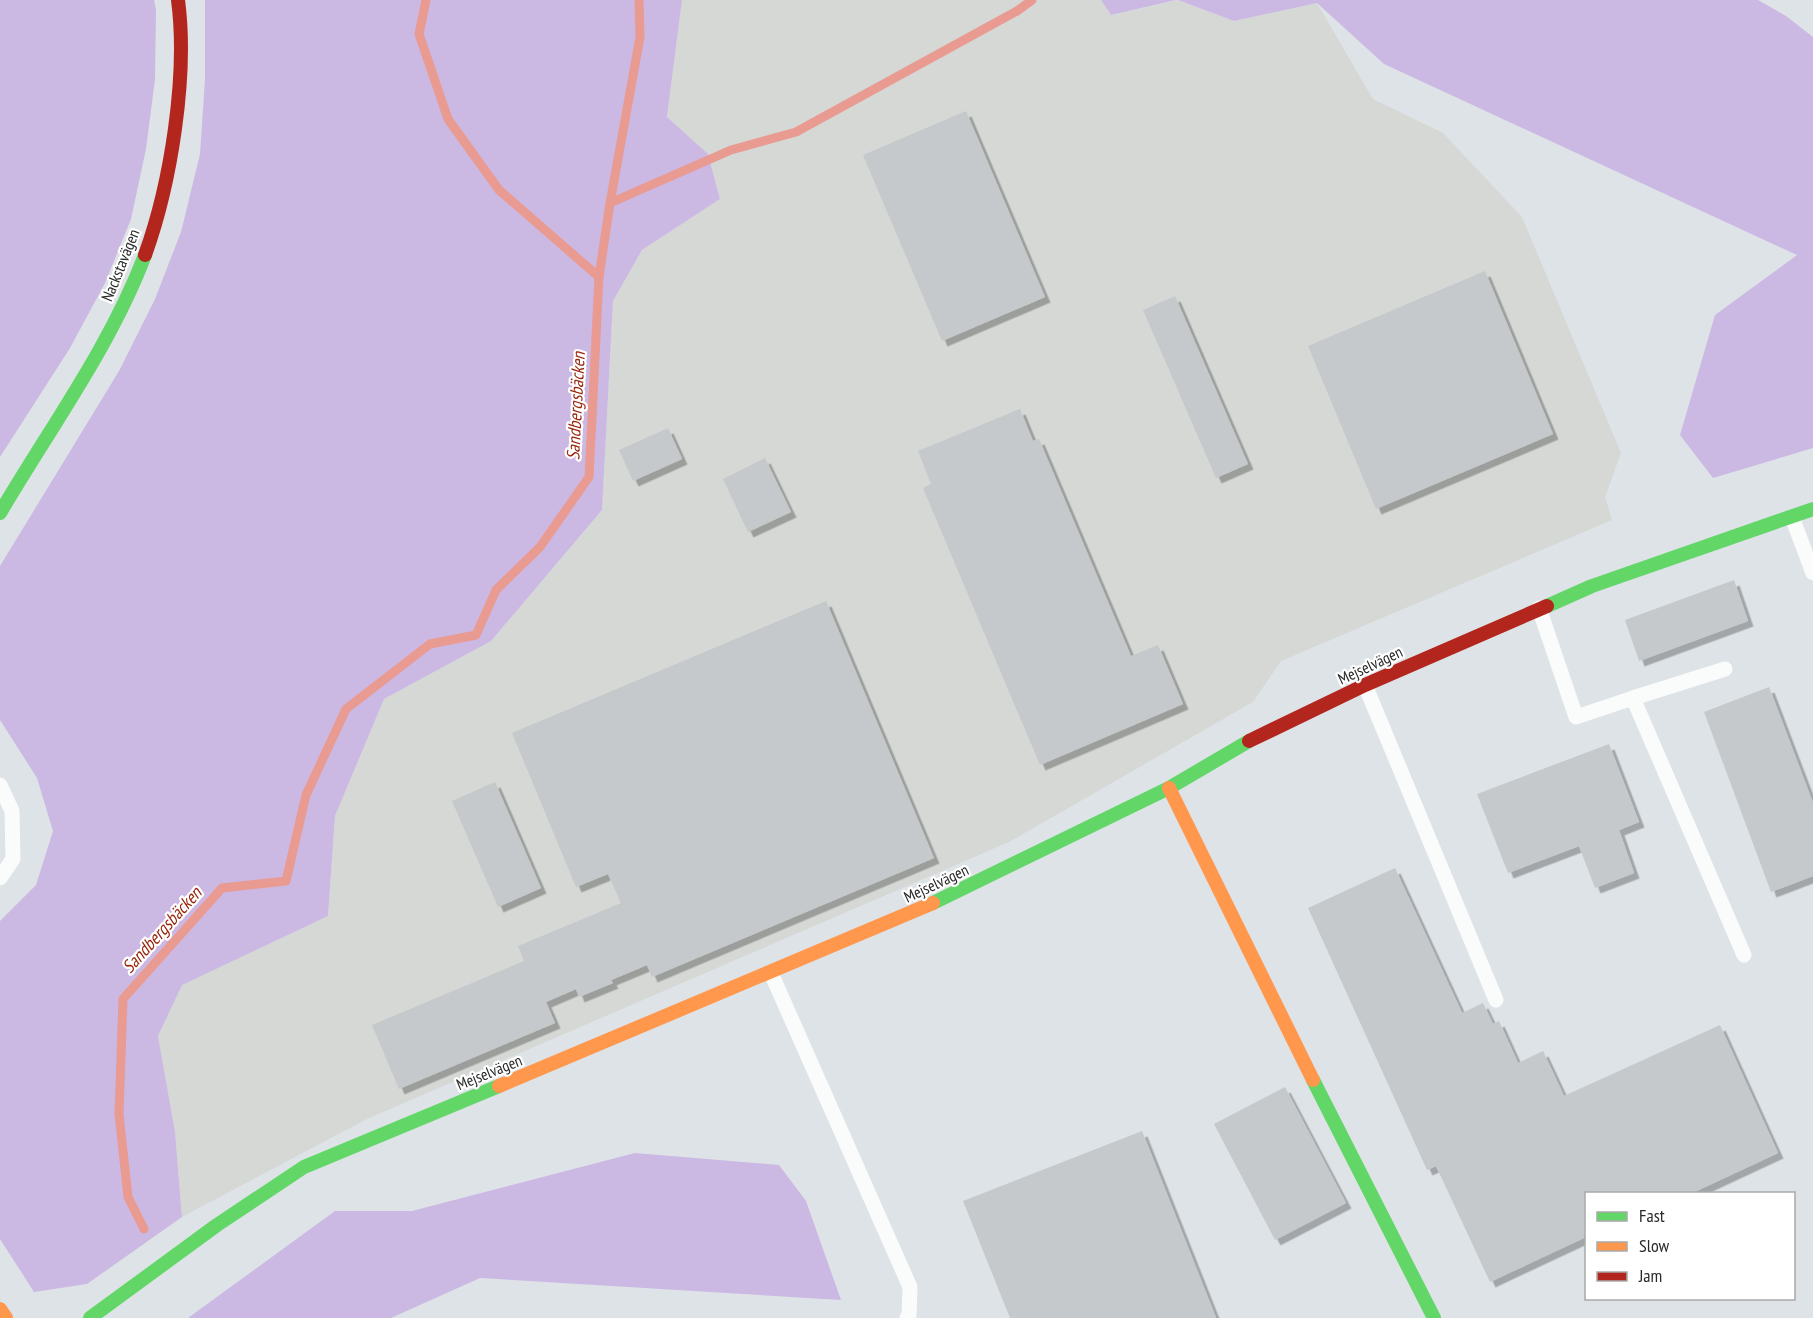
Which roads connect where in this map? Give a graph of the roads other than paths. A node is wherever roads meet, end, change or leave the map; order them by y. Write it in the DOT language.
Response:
graph roads {
  1 [pos="178,0"];
  2 [pos="1813,509"];
  3 [pos="0,513"];
  4 [pos="1792,517"];
  5 [pos="1813,573"];
  6 [pos="1539,608"];
  7 [pos="1725,669"];
  8 [pos="1365,685"];
  9 [pos="1634,699"];
  10 [pos="0,785"];
  11 [pos="1169,788"];
  12 [pos="0,878"];
  13 [pos="1744,955"];
  14 [pos="771,974"];
  15 [pos="1496,1000"];
  16 [pos="0,1309"];
  17 [pos="6,1318"];
  18 [pos="90,1318"];
  19 [pos="907,1318"];
  20 [pos="1434,1318"];
  1 -- 3 [label="street, Nackstavägen"];
  2 -- 4 [label="street, Mejselvägen"];
  4 -- 5 [label="lane"];
  4 -- 6 [label="street, Mejselvägen"];
  6 -- 8 [label="street, Mejselvägen"];
  6 -- 9 [label="lane"];
  7 -- 9 [label="lane"];
  8 -- 11 [label="street, Mejselvägen"];
  8 -- 15 [label="lane"];
  9 -- 13 [label="lane"];
  10 -- 12 [label="lane"];
  11 -- 14 [label="street, Mejselvägen"];
  11 -- 20 [label="street"];
  14 -- 18 [label="street, Mejselvägen"];
  14 -- 19 [label="lane"];
  16 -- 17 [label="street"];
}
